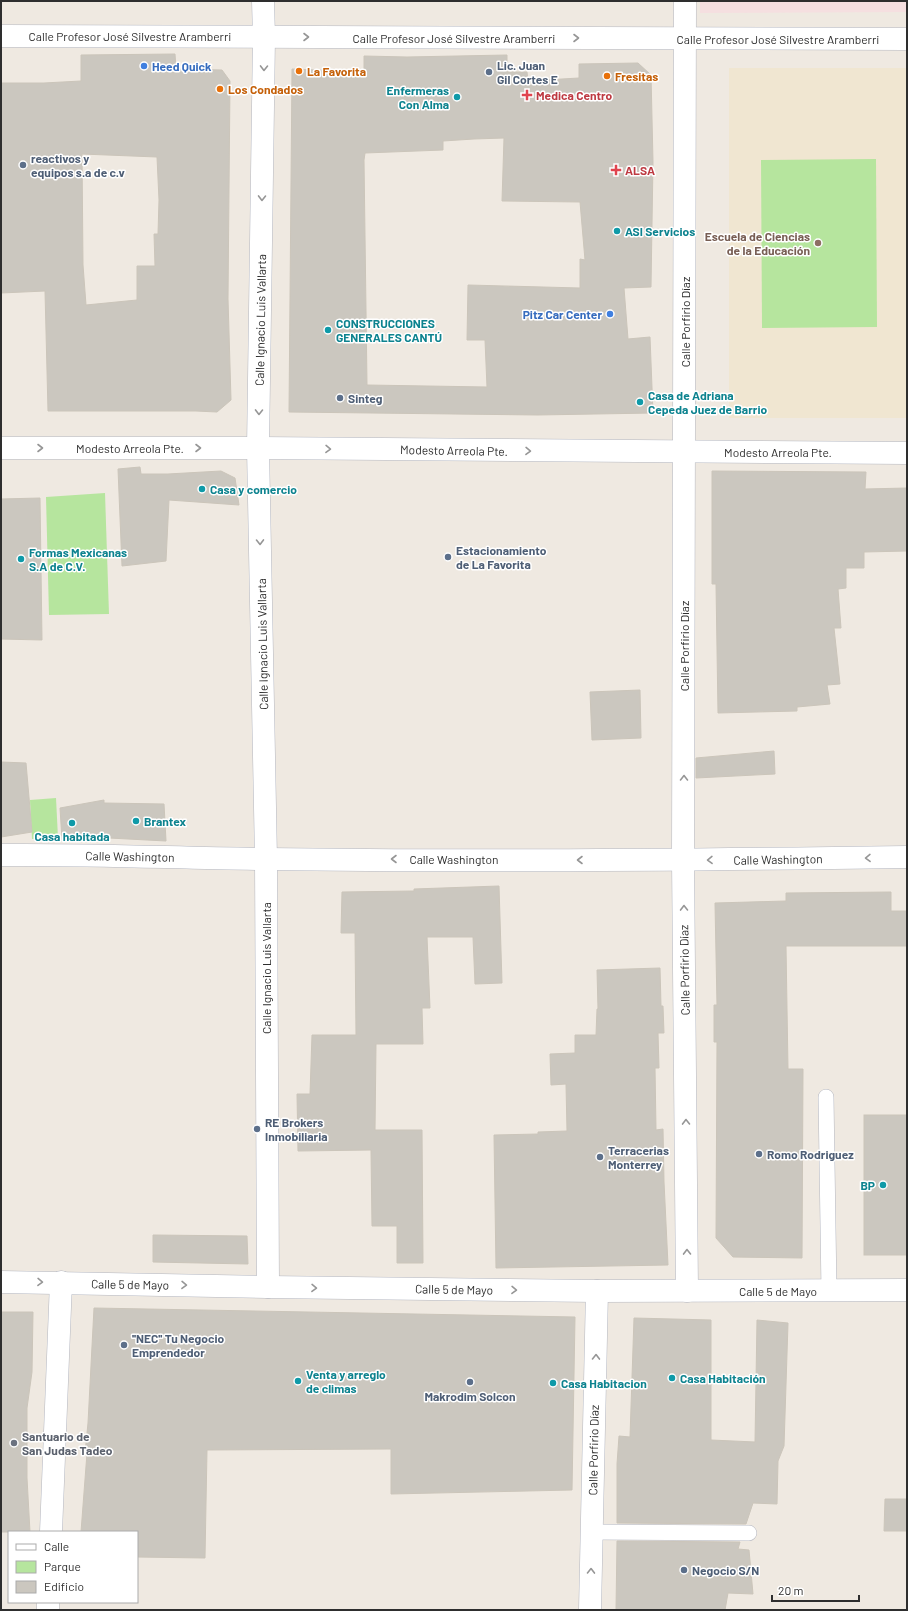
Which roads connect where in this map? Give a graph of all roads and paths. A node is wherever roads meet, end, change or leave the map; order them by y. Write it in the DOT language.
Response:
graph roads {
  1 [pos="263,1"];
  2 [pos="685,1"];
  3 [pos="1,36"];
  4 [pos="264,37"];
  5 [pos="685,39"];
  6 [pos="907,39"];
  7 [pos="1,448"];
  8 [pos="258,448"];
  9 [pos="685,452"];
  10 [pos="907,453"];
  11 [pos="1,855"];
  12 [pos="907,858"];
  13 [pos="266,859"];
  14 [pos="683,860"];
  15 [pos="826,1097"];
  16 [pos="1,1282"];
  17 [pos="61,1282"];
  18 [pos="268,1287"];
  19 [pos="907,1290"];
  20 [pos="597,1291"];
  21 [pos="687,1291"];
  22 [pos="829,1291"];
  23 [pos="51,1531"];
  24 [pos="592,1532"];
  25 [pos="749,1533"];
  26 [pos="590,1610"];
  1 -- 4 [label="street, Calle Ignacio Luis Vallarta"];
  2 -- 5 [label="street, Calle Porfirio Díaz"];
  3 -- 4 [label="street, Calle Profesor José Silvestre Aramberri"];
  4 -- 5 [label="street, Calle Profesor José Silvestre Aramberri, one-way"];
  4 -- 8 [label="street, Calle Ignacio Luis Vallarta, one-way"];
  5 -- 6 [label="street, Calle Profesor José Silvestre Aramberri"];
  5 -- 9 [label="street, Calle Porfirio Díaz"];
  7 -- 8 [label="street, Modesto Arreola Pte., one-way"];
  8 -- 9 [label="street, Modesto Arreola Pte., one-way"];
  8 -- 13 [label="street, Calle Ignacio Luis Vallarta, one-way"];
  9 -- 10 [label="street, Modesto Arreola Pte."];
  14 -- 9 [label="street, Calle Porfirio Díaz, one-way"];
  11 -- 13 [label="street, Calle Washington"];
  12 -- 14 [label="street, Calle Washington, one-way"];
  14 -- 13 [label="street, Calle Washington, one-way"];
  13 -- 18 [label="street, Calle Ignacio Luis Vallarta"];
  21 -- 14 [label="street, Calle Porfirio Díaz, one-way"];
  15 -- 22 [label="lane"];
  16 -- 17 [label="street, Calle 5 de Mayo, one-way"];
  17 -- 18 [label="street, Calle 5 de Mayo, one-way"];
  17 -- 23 [label="street"];
  18 -- 20 [label="street, Calle 5 de Mayo, one-way"];
  19 -- 22 [label="street, Calle 5 de Mayo"];
  20 -- 21 [label="street, Calle 5 de Mayo"];
  24 -- 20 [label="street, Calle Porfirio Díaz, one-way"];
  21 -- 22 [label="street, Calle 5 de Mayo"];
  24 -- 25 [label="lane"];
  26 -- 24 [label="street, Calle Porfirio Díaz, one-way"];
}
